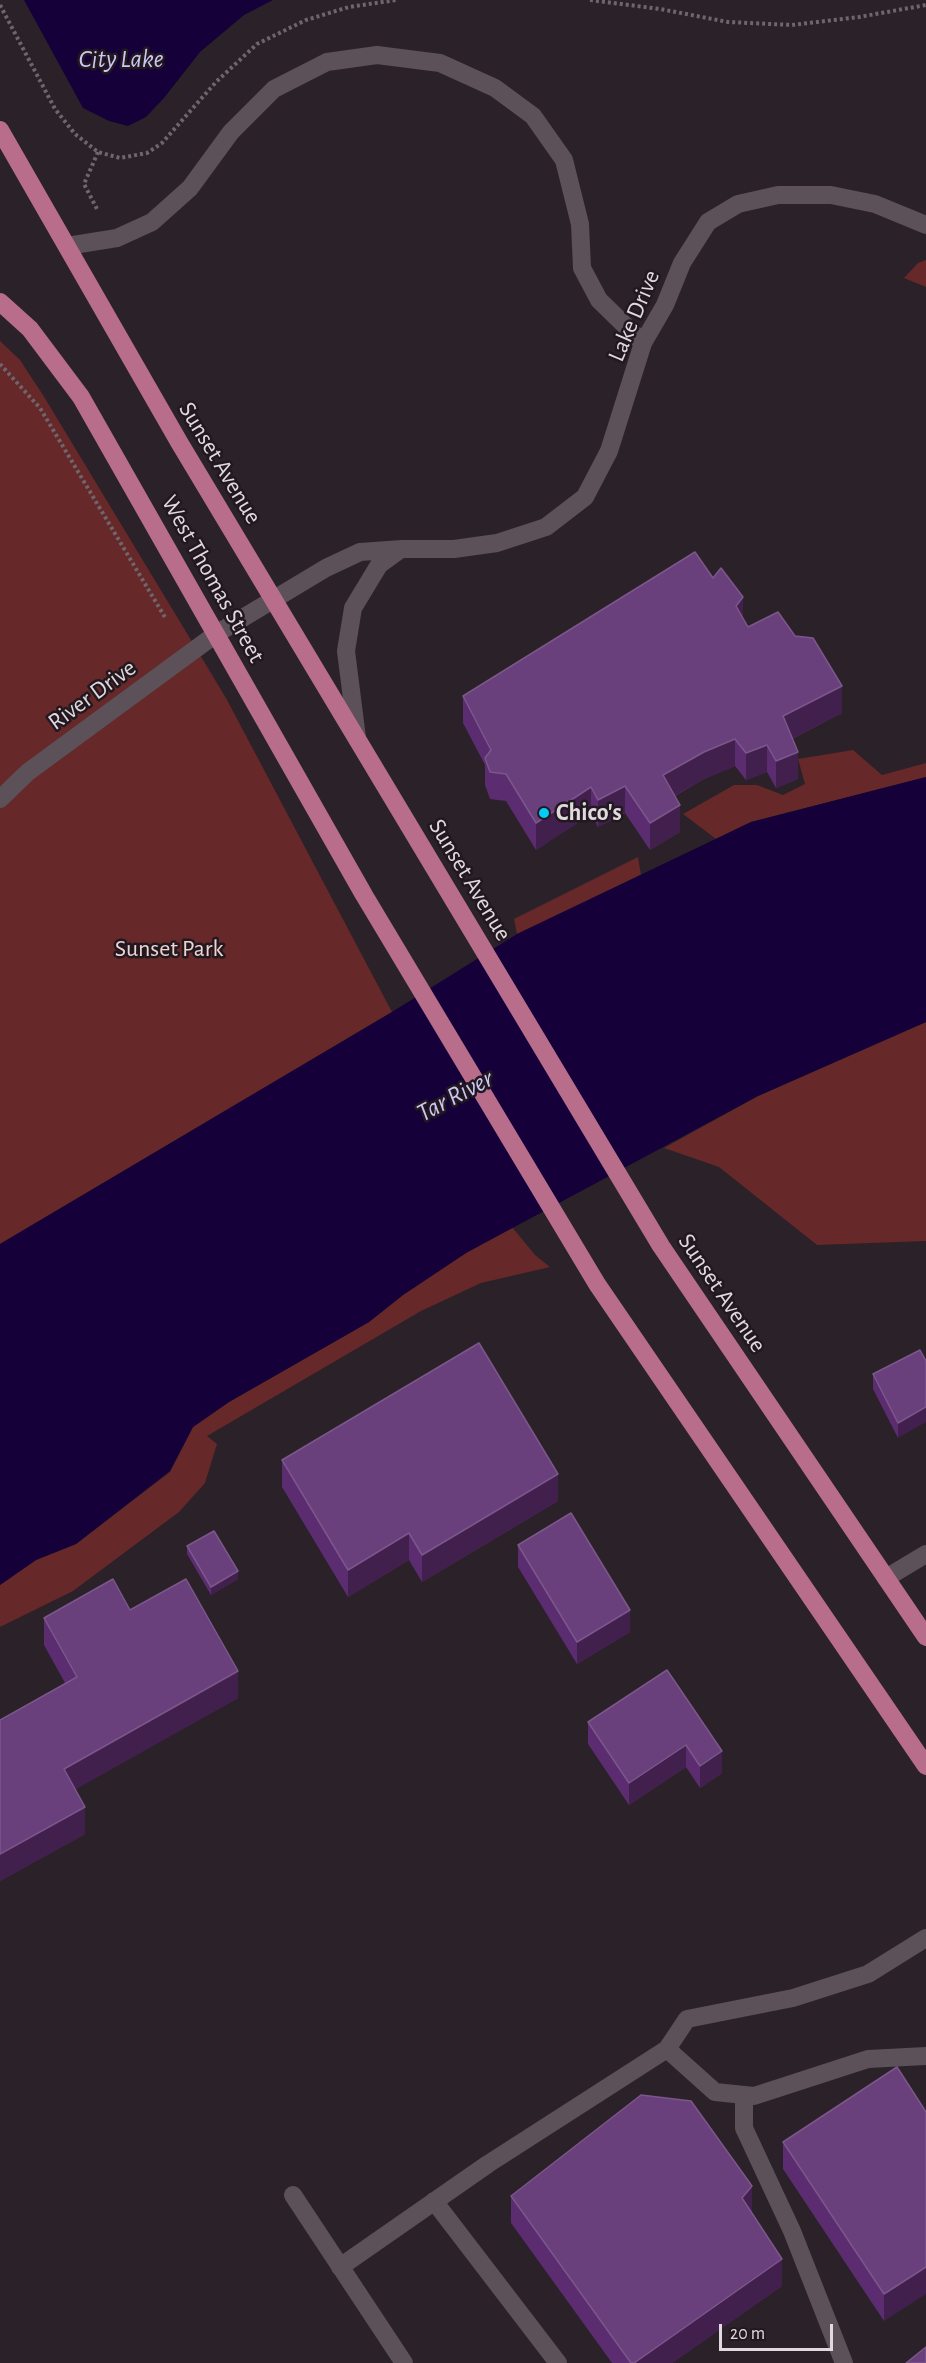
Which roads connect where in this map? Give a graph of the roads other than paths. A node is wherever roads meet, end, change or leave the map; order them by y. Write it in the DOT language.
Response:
graph roads {
  1 [pos="0,130"];
  2 [pos="926,225"];
  3 [pos="67,246"];
  4 [pos="0,302"];
  5 [pos="643,343"];
  6 [pos="402,549"];
  7 [pos="274,600"];
  8 [pos="216,634"];
  9 [pos="357,738"];
  10 [pos="0,798"];
  11 [pos="926,1554"];
  12 [pos="886,1578"];
  13 [pos="926,1636"];
  14 [pos="926,1766"];
  15 [pos="926,1938"];
  16 [pos="667,2049"];
  17 [pos="926,2055"];
  18 [pos="744,2095"];
  19 [pos="293,2196"];
  20 [pos="435,2201"];
  21 [pos="340,2267"];
  22 [pos="404,2363"];
  23 [pos="558,2363"];
  24 [pos="844,2363"];
  1 -- 3 [label="main road, Sunset Avenue"];
  2 -- 5 [label="street, Lake Drive"];
  3 -- 5 [label="street"];
  3 -- 7 [label="main road, Sunset Avenue"];
  4 -- 8 [label="main road, West Thomas Street"];
  5 -- 6 [label="street, Lake Drive"];
  6 -- 7 [label="street, Lake Drive"];
  6 -- 9 [label="street"];
  7 -- 8 [label="street, Lake Drive"];
  7 -- 9 [label="main road, Sunset Avenue"];
  8 -- 10 [label="street, River Drive"];
  8 -- 14 [label="main road, West Thomas Street"];
  9 -- 12 [label="main road, Sunset Avenue"];
  11 -- 12 [label="street"];
  12 -- 13 [label="main road, Sunset Avenue"];
  15 -- 16 [label="street"];
  16 -- 18 [label="street"];
  16 -- 20 [label="street"];
  17 -- 18 [label="street"];
  18 -- 24 [label="street"];
  19 -- 21 [label="street"];
  20 -- 21 [label="street"];
  20 -- 23 [label="street"];
  21 -- 22 [label="street"];
}
